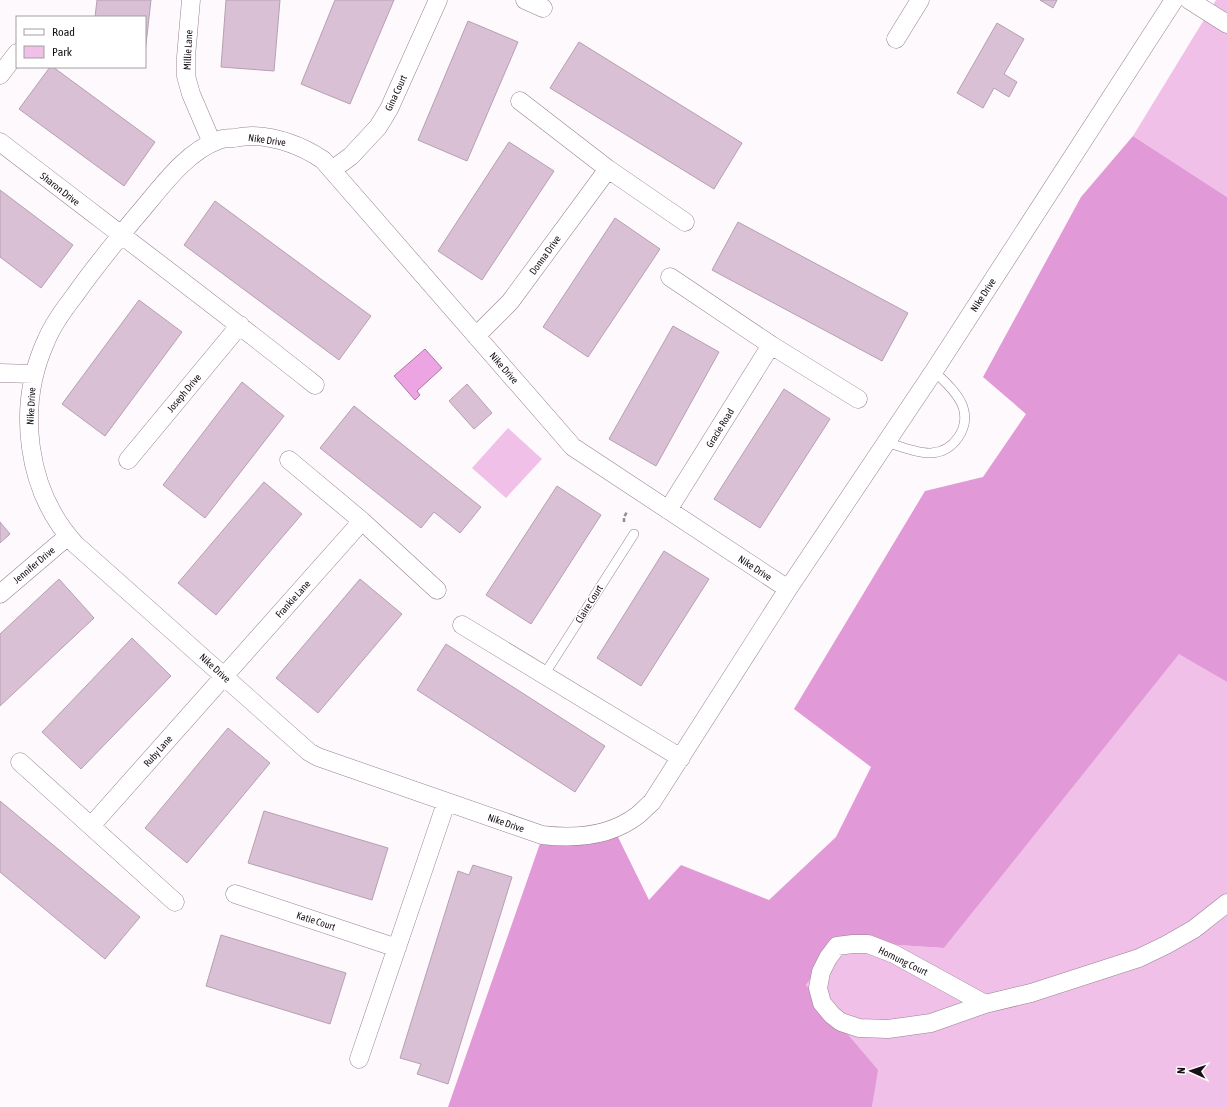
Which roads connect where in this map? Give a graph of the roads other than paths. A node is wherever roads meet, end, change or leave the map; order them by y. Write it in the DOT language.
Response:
graph roads {
  1 [pos="191,0"];
  2 [pos="438,0"];
  3 [pos="525,0"];
  4 [pos="920,0"];
  5 [pos="1174,0"];
  6 [pos="1189,0"];
  7 [pos="543,8"];
  8 [pos="1227,24"];
  9 [pos="896,39"];
  10 [pos="16,54"];
  11 [pos="0,75"];
  12 [pos="520,101"];
  13 [pos="0,142"];
  14 [pos="212,143"];
  15 [pos="608,169"];
  16 [pos="332,170"];
  17 [pos="685,222"];
  18 [pos="121,236"];
  19 [pos="670,277"];
  20 [pos="240,325"];
  21 [pos="476,336"];
  22 [pos="771,345"];
  23 [pos="934,371"];
  24 [pos="0,373"];
  25 [pos="34,374"];
  26 [pos="315,385"];
  27 [pos="858,400"];
  28 [pos="886,442"];
  29 [pos="128,460"];
  30 [pos="289,460"];
  31 [pos="668,510"];
  32 [pos="362,521"];
  33 [pos="634,534"];
  34 [pos="68,536"];
  35 [pos="788,589"];
  36 [pos="437,590"];
  37 [pos="0,594"];
  38 [pos="462,624"];
  39 [pos="544,675"];
  40 [pos="224,676"];
  41 [pos="681,758"];
  42 [pos="20,762"];
  43 [pos="446,803"];
  44 [pos="91,826"];
  45 [pos="235,894"];
  46 [pos="175,902"];
  47 [pos="1227,903"];
  48 [pos="397,948"];
  49 [pos="985,1004"];
  50 [pos="359,1059"];
  1 -- 14 [label="street, Millie Lane"];
  2 -- 16 [label="street, Gina Court"];
  3 -- 7 [label="street"];
  4 -- 9 [label="street"];
  5 -- 23 [label="street, Nike Drive"];
  6 -- 8 [label="street"];
  10 -- 11 [label="street"];
  12 -- 15 [label="street"];
  13 -- 18 [label="street, Sharon Drive"];
  14 -- 16 [label="street, Nike Drive"];
  14 -- 18 [label="street, Nike Drive"];
  15 -- 17 [label="street"];
  15 -- 21 [label="street, Donna Drive"];
  16 -- 21 [label="street, Nike Drive"];
  18 -- 20 [label="street"];
  18 -- 25 [label="street, Nike Drive"];
  19 -- 22 [label="street"];
  20 -- 26 [label="street"];
  20 -- 29 [label="street, Joseph Drive"];
  21 -- 31 [label="street, Nike Drive"];
  22 -- 27 [label="street"];
  22 -- 31 [label="street, Gracie Road"];
  23 -- 28 [label="street, Nike Drive"];
  23 -- 28 [label="lane"];
  24 -- 25 [label="street"];
  25 -- 34 [label="street, Nike Drive"];
  28 -- 35 [label="street, Nike Drive"];
  30 -- 32 [label="street"];
  31 -- 35 [label="street, Nike Drive"];
  32 -- 36 [label="street"];
  32 -- 40 [label="street, Frankie Lane"];
  33 -- 39 [label="lane, Claire Court"];
  34 -- 37 [label="street, Jennifer Drive"];
  34 -- 40 [label="street, Nike Drive"];
  35 -- 41 [label="street, Nike Drive"];
  38 -- 39 [label="street"];
  39 -- 41 [label="street"];
  40 -- 43 [label="street, Nike Drive"];
  40 -- 44 [label="street, Ruby Lane"];
  41 -- 43 [label="street, Nike Drive"];
  42 -- 44 [label="street"];
  43 -- 48 [label="street"];
  44 -- 46 [label="street"];
  45 -- 48 [label="street, Katie Court"];
  47 -- 49 [label="street, Hornung Court"];
  48 -- 50 [label="street"];
  49 -- 49 [label="street, Hornung Court"];
}
